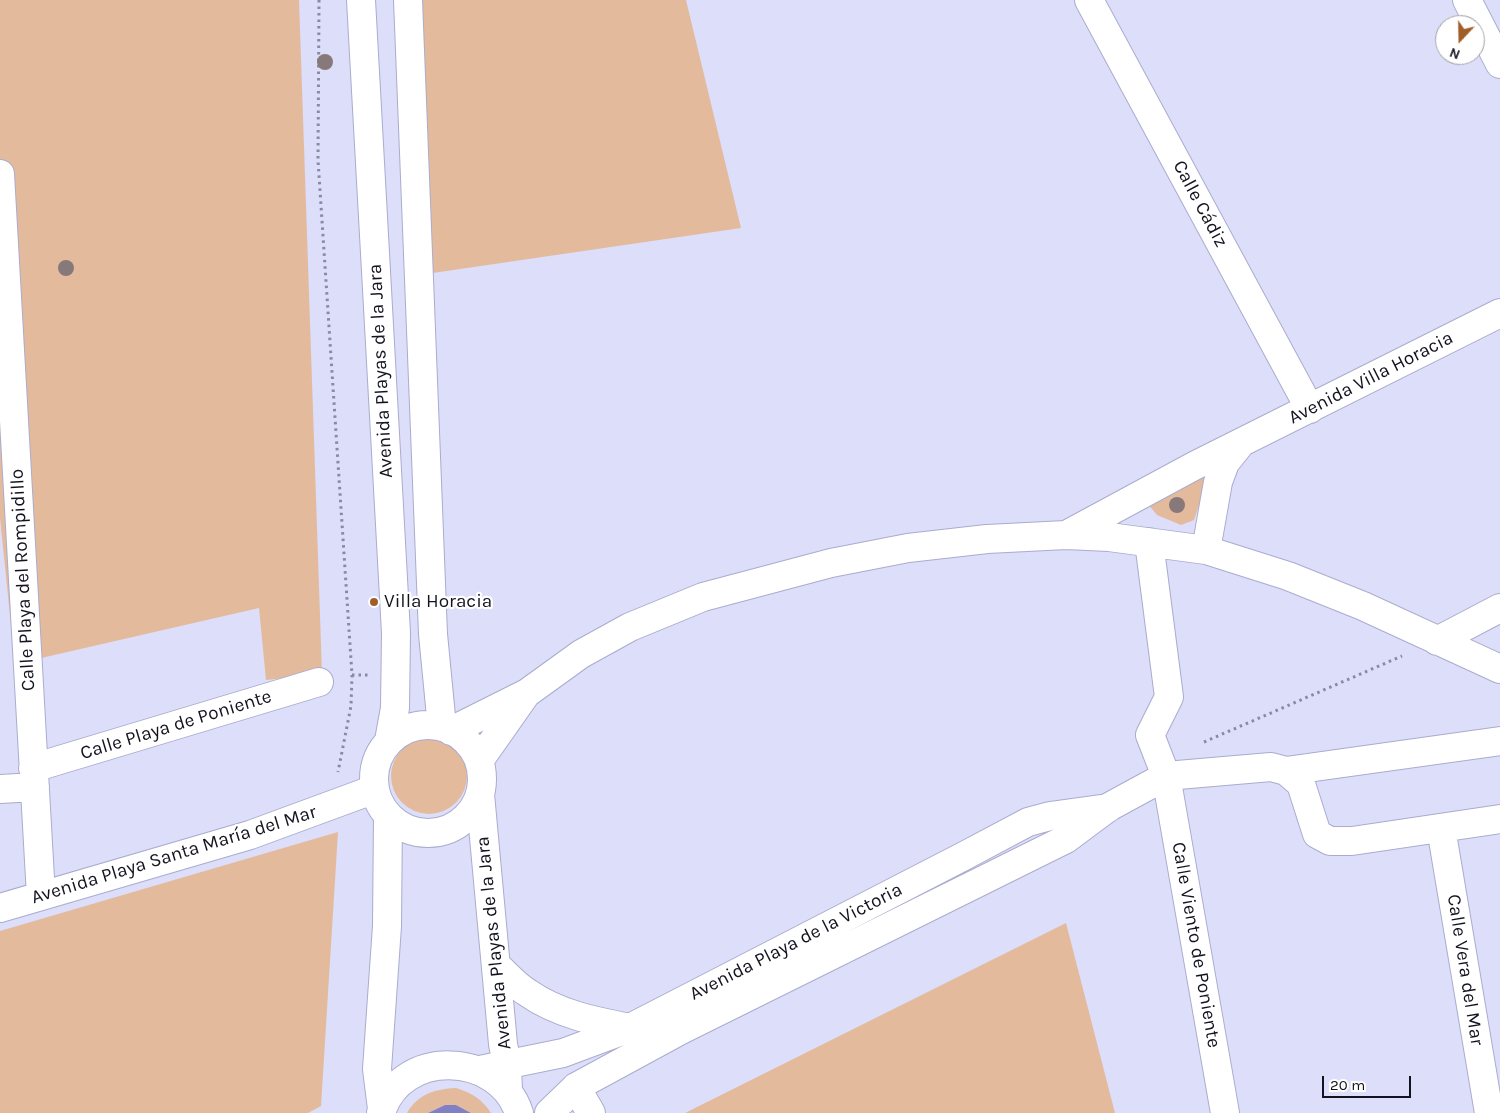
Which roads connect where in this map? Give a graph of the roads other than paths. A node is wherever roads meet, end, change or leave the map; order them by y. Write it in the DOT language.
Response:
graph roads {
  1 [pos="361,0"];
  2 [pos="408,0"];
  3 [pos="1090,0"];
  4 [pos="1467,0"];
  5 [pos="1500,64"];
  6 [pos="0,174"];
  7 [pos="3,300"];
  8 [pos="1500,313"];
  9 [pos="1310,409"];
  10 [pos="1242,442"];
  11 [pos="1066,535"];
  12 [pos="1149,542"];
  13 [pos="10,543"];
  14 [pos="1206,550"];
  15 [pos="1500,608"];
  16 [pos="1437,641"];
  17 [pos="1500,669"];
  18 [pos="319,682"];
  19 [pos="527,693"];
  20 [pos="447,729"];
  21 [pos="389,741"];
  22 [pos="1500,741"];
  23 [pos="479,761"];
  24 [pos="1286,771"];
  25 [pos="1166,776"];
  26 [pos="34,778"];
  27 [pos="0,789"];
  28 [pos="375,789"];
  29 [pos="480,794"];
  30 [pos="1109,808"];
  31 [pos="388,816"];
  32 [pos="1500,819"];
  33 [pos="1442,828"];
  34 [pos="41,896"];
  35 [pos="0,908"];
  36 [pos="496,965"];
  37 [pos="630,1028"];
  38 [pos="507,1064"];
  39 [pos="480,1070"];
  40 [pos="576,1087"];
  41 [pos="514,1102"];
  42 [pos="382,1111"];
  43 [pos="549,1113"];
  44 [pos="591,1113"];
  45 [pos="1225,1113"];
  46 [pos="1489,1113"];
  1 -- 21 [label="street, Avenida Playas de la Jara"];
  2 -- 20 [label="street"];
  3 -- 9 [label="street, Calle Cádiz"];
  4 -- 5 [label="street"];
  6 -- 7 [label="street, Calle Playa del Rompidillo"];
  7 -- 13 [label="street, Calle Playa del Rompidillo"];
  8 -- 9 [label="street, Avenida Villa Horacia"];
  9 -- 10 [label="street, Avenida Villa Horacia"];
  10 -- 11 [label="street, Avenida Villa Horacia"];
  10 -- 14 [label="street, Avenida Villa Horacia"];
  11 -- 12 [label="street"];
  11 -- 19 [label="street"];
  12 -- 14 [label="street"];
  12 -- 25 [label="street, Calle Viento de Poniente"];
  13 -- 26 [label="street, Calle Playa del Rompidillo"];
  14 -- 16 [label="street"];
  15 -- 16 [label="street"];
  16 -- 17 [label="street"];
  18 -- 26 [label="street, Calle Playa de Poniente"];
  19 -- 20 [label="street"];
  19 -- 23 [label="street"];
  20 -- 21 [label="street"];
  20 -- 23 [label="street"];
  21 -- 28 [label="street"];
  22 -- 24 [label="street"];
  23 -- 29 [label="street"];
  24 -- 25 [label="street"];
  24 -- 33 [label="street"];
  25 -- 30 [label="street, Avenida Playa de la Victoria"];
  25 -- 45 [label="street, Calle Viento de Poniente"];
  26 -- 27 [label="street, Calle Playa de Poniente"];
  26 -- 34 [label="street, Calle Playa del Rompidillo"];
  28 -- 31 [label="street"];
  28 -- 34 [label="street, Avenida Playa Santa María del Mar"];
  29 -- 31 [label="street"];
  29 -- 36 [label="street, Avenida Playas de la Jara"];
  30 -- 37 [label="street, Avenida Playa de la Victoria"];
  30 -- 40 [label="street, Avenida Playa de la Victoria"];
  31 -- 42 [label="street"];
  32 -- 33 [label="street"];
  33 -- 46 [label="street, Calle Vera del Mar"];
  34 -- 35 [label="street, Avenida Playa Santa María del Mar"];
  36 -- 37 [label="street"];
  36 -- 38 [label="street, Avenida Playas de la Jara"];
  37 -- 38 [label="street, Avenida Playa de la Victoria"];
  38 -- 39 [label="street, Avenida Playa de la Victoria"];
  38 -- 41 [label="street, Avenida Playas de la Jara"];
  39 -- 41 [label="street"];
  39 -- 42 [label="street"];
  40 -- 43 [label="street, Avenida Playa de la Victoria"];
  40 -- 44 [label="street"];
}
